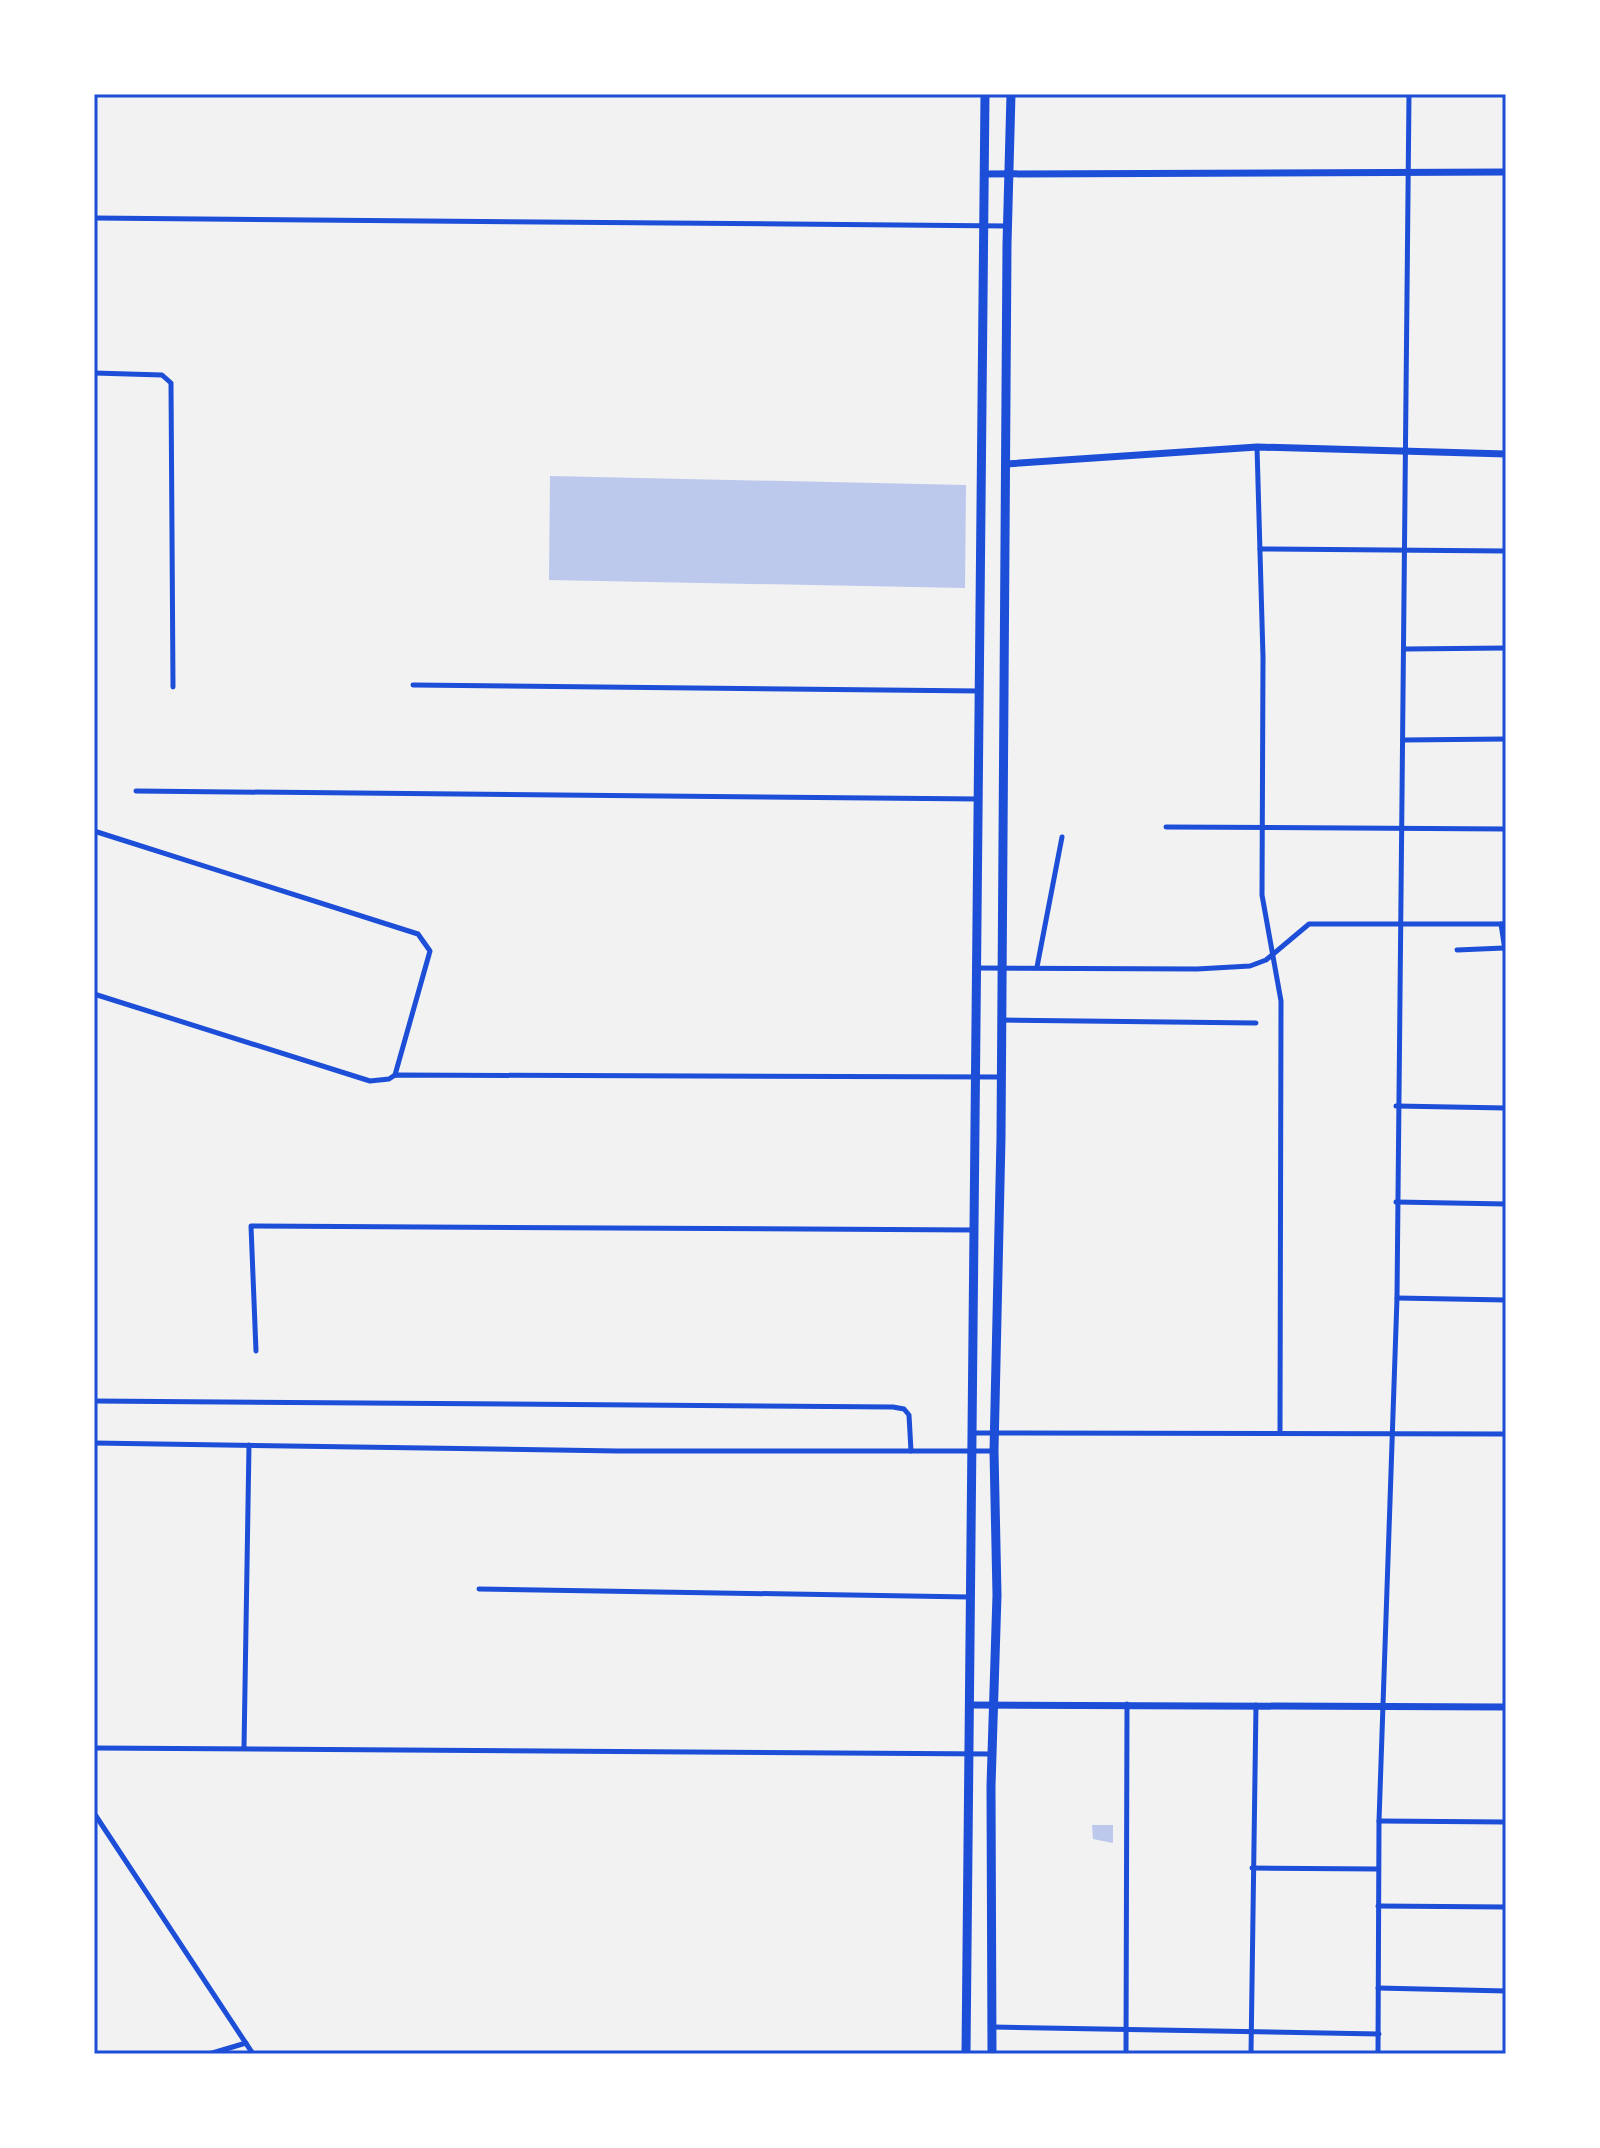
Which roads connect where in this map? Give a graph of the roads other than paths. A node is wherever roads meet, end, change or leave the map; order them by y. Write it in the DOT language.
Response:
graph roads {
  1 [pos="985,94"];
  2 [pos="1011,94"];
  3 [pos="1409,94"];
  4 [pos="1408,170"];
  5 [pos="1011,172"];
  6 [pos="1506,172"];
  7 [pos="985,174"];
  8 [pos="94,218"];
  9 [pos="1007,226"];
  10 [pos="985,227"];
  11 [pos="94,373"];
  12 [pos="1257,447"];
  13 [pos="1405,454"];
  14 [pos="1506,454"];
  15 [pos="1006,464"];
  16 [pos="1260,549"];
  17 [pos="1404,549"];
  18 [pos="1506,551"];
  19 [pos="1506,648"];
  20 [pos="1405,649"];
  21 [pos="413,685"];
  22 [pos="173,687"];
  23 [pos="981,691"];
  24 [pos="1506,739"];
  25 [pos="1403,740"];
  26 [pos="136,791"];
  27 [pos="979,799"];
  28 [pos="1166,827"];
  29 [pos="1261,828"];
  30 [pos="1401,828"];
  31 [pos="1506,829"];
  32 [pos="94,831"];
  33 [pos="1062,837"];
  34 [pos="1399,922"];
  35 [pos="1503,924"];
  36 [pos="1505,949"];
  37 [pos="1457,950"];
  38 [pos="1272,955"];
  39 [pos="1002,967"];
  40 [pos="1037,967"];
  41 [pos="976,968"];
  42 [pos="94,994"];
  43 [pos="1001,1020"];
  44 [pos="1256,1023"];
  45 [pos="395,1075"];
  46 [pos="1000,1077"];
  47 [pos="975,1079"];
  48 [pos="1396,1106"];
  49 [pos="1506,1108"];
  50 [pos="1396,1202"];
  51 [pos="1506,1204"];
  52 [pos="974,1230"];
  53 [pos="1397,1298"];
  54 [pos="1506,1300"];
  55 [pos="256,1351"];
  56 [pos="94,1401"];
  57 [pos="1280,1431"];
  58 [pos="996,1432"];
  59 [pos="1394,1432"];
  60 [pos="973,1433"];
  61 [pos="1506,1434"];
  62 [pos="94,1443"];
  63 [pos="249,1445"];
  64 [pos="911,1451"];
  65 [pos="994,1451"];
  66 [pos="972,1453"];
  67 [pos="479,1589"];
  68 [pos="970,1597"];
  69 [pos="1127,1704"];
  70 [pos="969,1705"];
  71 [pos="1256,1705"];
  72 [pos="995,1706"];
  73 [pos="1383,1706"];
  74 [pos="1506,1707"];
  75 [pos="94,1748"];
  76 [pos="244,1748"];
  77 [pos="969,1753"];
  78 [pos="992,1754"];
  79 [pos="94,1813"];
  80 [pos="1379,1821"];
  81 [pos="1506,1822"];
  82 [pos="1252,1868"];
  83 [pos="1378,1869"];
  84 [pos="1378,1906"];
  85 [pos="1506,1907"];
  86 [pos="1378,1988"];
  87 [pos="1506,1991"];
  88 [pos="993,2027"];
  89 [pos="1126,2030"];
  90 [pos="1251,2032"];
  91 [pos="1379,2034"];
  92 [pos="246,2043"];
  93 [pos="209,2054"];
  94 [pos="253,2054"];
  95 [pos="966,2054"];
  96 [pos="992,2054"];
  97 [pos="1126,2054"];
  98 [pos="1251,2054"];
  99 [pos="1378,2054"];
  1 -- 7 [label="highway"];
  2 -- 5 [label="highway"];
  3 -- 4 [label="street"];
  4 -- 5 [label="street"];
  4 -- 6 [label="street"];
  4 -- 13 [label="street"];
  5 -- 7 [label="street"];
  5 -- 9 [label="highway"];
  7 -- 10 [label="highway"];
  8 -- 10 [label="street"];
  9 -- 10 [label="street"];
  9 -- 15 [label="highway"];
  10 -- 23 [label="highway"];
  11 -- 22 [label="street"];
  12 -- 13 [label="street"];
  12 -- 15 [label="street"];
  12 -- 16 [label="street"];
  13 -- 14 [label="street"];
  13 -- 17 [label="street"];
  15 -- 39 [label="highway"];
  16 -- 17 [label="street"];
  16 -- 29 [label="street"];
  17 -- 18 [label="street"];
  17 -- 20 [label="street"];
  19 -- 20 [label="street"];
  20 -- 25 [label="street"];
  21 -- 23 [label="street"];
  23 -- 27 [label="highway"];
  24 -- 25 [label="street"];
  25 -- 30 [label="street"];
  26 -- 27 [label="street"];
  27 -- 41 [label="highway"];
  28 -- 29 [label="street"];
  29 -- 30 [label="street"];
  29 -- 38 [label="street"];
  30 -- 31 [label="street"];
  30 -- 34 [label="street"];
  32 -- 45 [label="street"];
  33 -- 40 [label="street"];
  34 -- 35 [label="street"];
  34 -- 38 [label="street"];
  34 -- 48 [label="street"];
  35 -- 36 [label="street"];
  36 -- 37 [label="street"];
  38 -- 40 [label="street"];
  38 -- 57 [label="street"];
  39 -- 40 [label="street"];
  39 -- 41 [label="street"];
  39 -- 43 [label="highway"];
  41 -- 47 [label="highway"];
  42 -- 45 [label="street"];
  43 -- 44 [label="street"];
  43 -- 46 [label="highway"];
  45 -- 47 [label="street"];
  46 -- 47 [label="street"];
  46 -- 58 [label="highway"];
  47 -- 52 [label="highway"];
  48 -- 49 [label="street"];
  48 -- 50 [label="street"];
  50 -- 51 [label="street"];
  50 -- 53 [label="street"];
  52 -- 55 [label="street"];
  52 -- 60 [label="highway"];
  53 -- 54 [label="street"];
  53 -- 59 [label="street"];
  56 -- 64 [label="street"];
  57 -- 58 [label="street"];
  57 -- 59 [label="street"];
  58 -- 60 [label="street"];
  58 -- 65 [label="highway"];
  59 -- 61 [label="street"];
  59 -- 73 [label="street"];
  60 -- 66 [label="highway"];
  62 -- 63 [label="street"];
  63 -- 64 [label="street"];
  63 -- 76 [label="street"];
  64 -- 66 [label="street"];
  65 -- 66 [label="street"];
  65 -- 72 [label="highway"];
  66 -- 68 [label="highway"];
  67 -- 68 [label="street"];
  68 -- 70 [label="highway"];
  69 -- 71 [label="street"];
  69 -- 72 [label="street"];
  69 -- 89 [label="street"];
  70 -- 72 [label="street"];
  70 -- 77 [label="highway"];
  71 -- 73 [label="street"];
  71 -- 82 [label="street"];
  72 -- 78 [label="highway"];
  73 -- 74 [label="street"];
  73 -- 80 [label="street"];
  75 -- 76 [label="street"];
  76 -- 77 [label="street"];
  77 -- 78 [label="street"];
  77 -- 95 [label="highway"];
  78 -- 88 [label="highway"];
  79 -- 92 [label="street"];
  80 -- 81 [label="street"];
  80 -- 83 [label="street"];
  82 -- 83 [label="street"];
  82 -- 90 [label="street"];
  83 -- 84 [label="street"];
  84 -- 85 [label="street"];
  84 -- 86 [label="street"];
  86 -- 87 [label="street"];
  86 -- 91 [label="street"];
  88 -- 89 [label="street"];
  88 -- 96 [label="highway"];
  89 -- 90 [label="street"];
  89 -- 97 [label="street"];
  90 -- 91 [label="street"];
  90 -- 98 [label="street"];
  91 -- 99 [label="street"];
  92 -- 93 [label="street"];
  92 -- 94 [label="street"];
}
